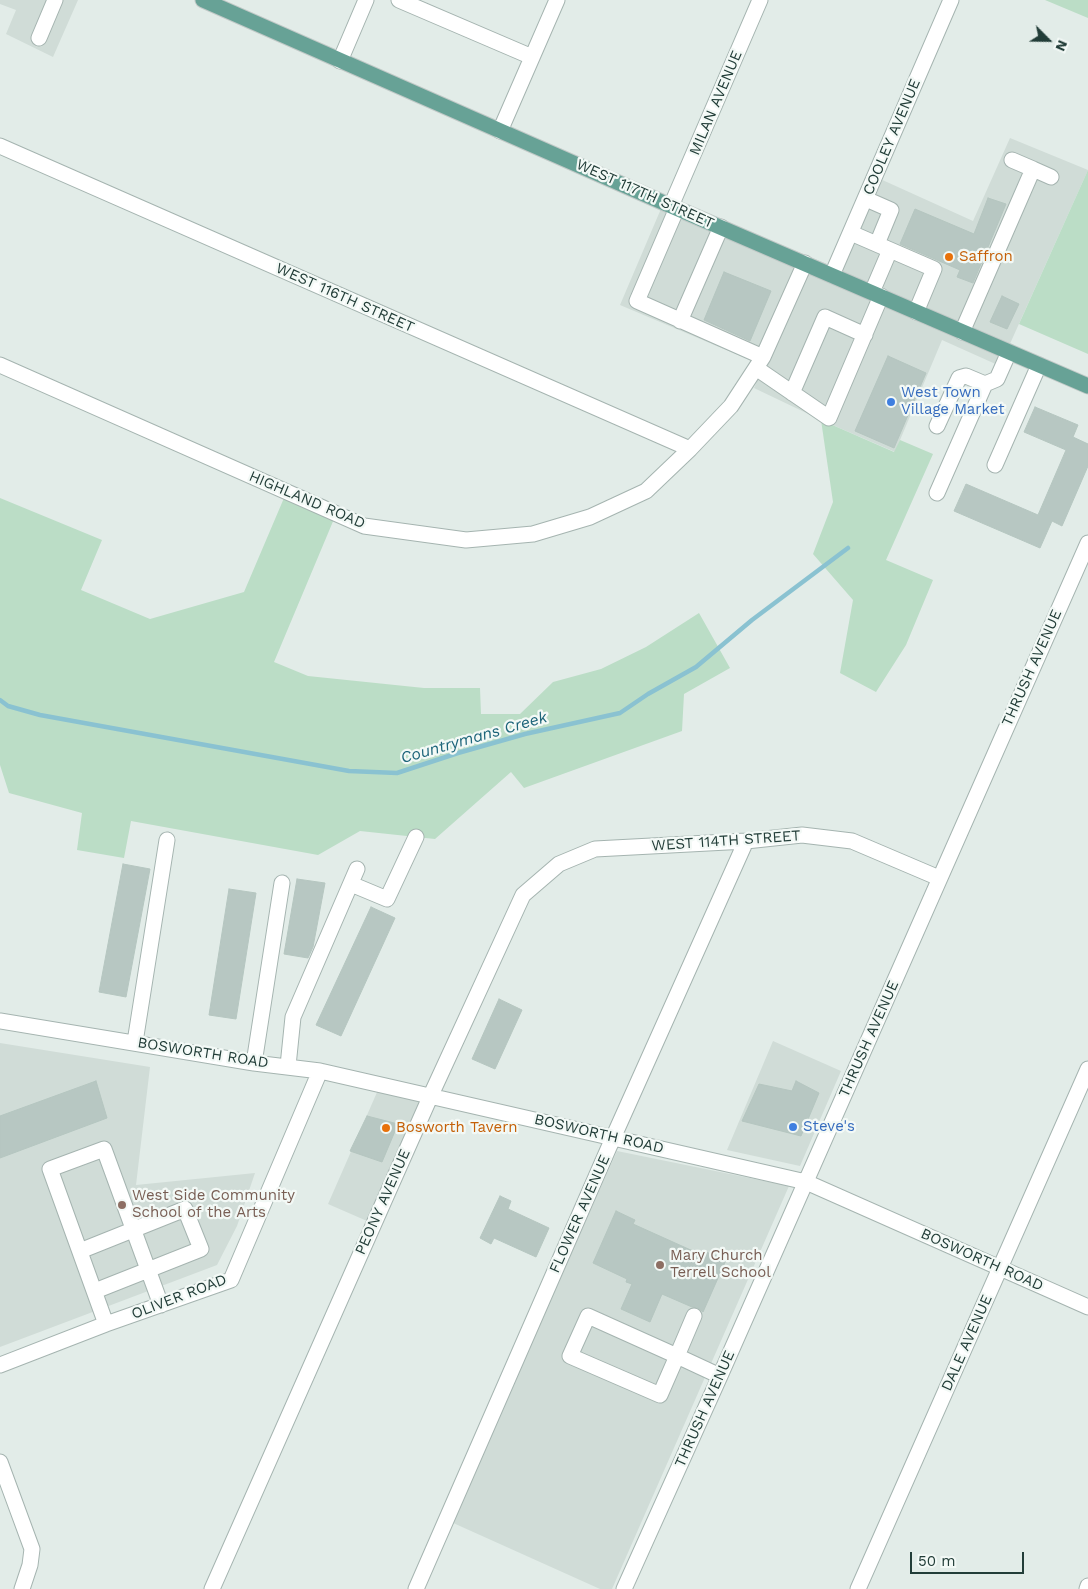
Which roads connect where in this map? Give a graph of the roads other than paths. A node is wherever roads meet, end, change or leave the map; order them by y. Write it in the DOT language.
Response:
graph roads {
  1 [pos="55,0"];
  2 [pos="203,0"];
  3 [pos="366,0"];
  4 [pos="399,0"];
  5 [pos="557,0"];
  6 [pos="760,0"];
  7 [pos="951,0"];
  8 [pos="39,38"];
  9 [pos="532,56"];
  10 [pos="340,61"];
  11 [pos="500,131"];
  12 [pos="0,146"];
  13 [pos="1012,160"];
  14 [pos="1033,169"];
  15 [pos="1051,177"];
  16 [pos="866,199"];
  17 [pos="674,207"];
  18 [pos="721,227"];
  19 [pos="851,233"];
  20 [pos="884,247"];
  21 [pos="805,263"];
  22 [pos="832,274"];
  23 [pos="876,294"];
  24 [pos="916,312"];
  25 [pos="680,321"];
  26 [pos="962,332"];
  27 [pos="865,334"];
  28 [pos="1009,352"];
  29 [pos="759,363"];
  30 [pos="0,365"];
  31 [pos="1039,365"];
  32 [pos="985,384"];
  33 [pos="1088,386"];
  34 [pos="792,393"];
  35 [pos="937,426"];
  36 [pos="690,449"];
  37 [pos="995,465"];
  38 [pos="938,493"];
  39 [pos="1088,543"];
  40 [pos="416,838"];
  41 [pos="167,840"];
  42 [pos="746,841"];
  43 [pos="595,849"];
  44 [pos="357,869"];
  45 [pos="939,878"];
  46 [pos="282,882"];
  47 [pos="351,884"];
  48 [pos="0,1021"];
  49 [pos="135,1042"];
  50 [pos="254,1062"];
  51 [pos="288,1066"];
  52 [pos="1088,1069"];
  53 [pos="320,1070"];
  54 [pos="431,1095"];
  55 [pos="613,1138"];
  56 [pos="806,1182"];
  57 [pos="134,1230"];
  58 [pos="80,1251"];
  59 [pos="1000,1268"];
  60 [pos="148,1270"];
  61 [pos="95,1291"];
  62 [pos="161,1305"];
  63 [pos="1088,1307"];
  64 [pos="694,1316"];
  65 [pos="106,1324"];
  66 [pos="677,1356"];
  67 [pos="0,1365"];
  68 [pos="720,1376"];
  69 [pos="0,1462"];
  70 [pos="22,1589"];
  71 [pos="212,1589"];
  72 [pos="416,1589"];
  73 [pos="624,1589"];
  74 [pos="858,1589"];
  1 -- 8 [label="street"];
  2 -- 10 [label="main road, WEST 117TH STREET"];
  3 -- 10 [label="street"];
  4 -- 9 [label="street"];
  5 -- 9 [label="street"];
  6 -- 17 [label="street, MILAN AVENUE"];
  7 -- 16 [label="street, COOLEY AVENUE"];
  9 -- 11 [label="street"];
  10 -- 11 [label="main road, WEST 117TH STREET"];
  11 -- 17 [label="main road, WEST 117TH STREET"];
  12 -- 36 [label="street, WEST 116TH STREET"];
  13 -- 14 [label="street"];
  14 -- 15 [label="street"];
  14 -- 26 [label="street"];
  16 -- 19 [label="street, COOLEY AVENUE"];
  16 -- 20 [label="street"];
  17 -- 18 [label="main road, WEST 117TH STREET"];
  17 -- 25 [label="street, MILAN AVENUE"];
  18 -- 21 [label="main road, WEST 117TH STREET"];
  18 -- 25 [label="street"];
  19 -- 20 [label="street"];
  19 -- 22 [label="street, COOLEY AVENUE"];
  20 -- 23 [label="street"];
  20 -- 24 [label="street"];
  21 -- 22 [label="main road, WEST 117TH STREET"];
  21 -- 29 [label="street, HIGHLAND ROAD"];
  22 -- 23 [label="main road, WEST 117TH STREET"];
  23 -- 24 [label="main road, WEST 117TH STREET"];
  23 -- 27 [label="street"];
  24 -- 26 [label="main road, WEST 117TH STREET"];
  25 -- 29 [label="street"];
  26 -- 28 [label="main road, WEST 117TH STREET"];
  27 -- 34 [label="street"];
  27 -- 34 [label="street"];
  28 -- 31 [label="main road, WEST 117TH STREET"];
  28 -- 32 [label="street"];
  29 -- 34 [label="street"];
  29 -- 36 [label="street, HIGHLAND ROAD"];
  30 -- 36 [label="street, HIGHLAND ROAD"];
  31 -- 33 [label="main road, WEST 117TH STREET"];
  31 -- 37 [label="street"];
  32 -- 35 [label="street"];
  32 -- 38 [label="street"];
  39 -- 45 [label="street, THRUSH AVENUE"];
  40 -- 47 [label="street"];
  41 -- 49 [label="street"];
  42 -- 43 [label="street, WEST 114TH STREET"];
  42 -- 45 [label="street, WEST 114TH STREET"];
  42 -- 55 [label="street, FLOWER AVENUE"];
  43 -- 54 [label="street, PEONY AVENUE"];
  44 -- 47 [label="street"];
  45 -- 56 [label="street, THRUSH AVENUE"];
  46 -- 50 [label="street"];
  47 -- 51 [label="street"];
  48 -- 49 [label="street, BOSWORTH ROAD"];
  49 -- 50 [label="street, BOSWORTH ROAD"];
  50 -- 51 [label="street, BOSWORTH ROAD"];
  51 -- 53 [label="street, BOSWORTH ROAD"];
  52 -- 59 [label="street, DALE AVENUE"];
  53 -- 54 [label="street, BOSWORTH ROAD"];
  53 -- 62 [label="street, OLIVER ROAD"];
  54 -- 55 [label="street, BOSWORTH ROAD"];
  54 -- 71 [label="street, PEONY AVENUE"];
  55 -- 56 [label="street, BOSWORTH ROAD"];
  55 -- 72 [label="street, FLOWER AVENUE"];
  56 -- 59 [label="street, BOSWORTH ROAD"];
  56 -- 68 [label="street, THRUSH AVENUE"];
  57 -- 58 [label="street"];
  57 -- 58 [label="street"];
  57 -- 60 [label="street"];
  57 -- 60 [label="street"];
  58 -- 61 [label="street"];
  59 -- 63 [label="street, BOSWORTH ROAD"];
  59 -- 74 [label="street, DALE AVENUE"];
  60 -- 61 [label="street"];
  60 -- 62 [label="street"];
  61 -- 65 [label="street"];
  62 -- 65 [label="street, OLIVER ROAD"];
  64 -- 66 [label="street"];
  65 -- 67 [label="street, OLIVER ROAD"];
  66 -- 66 [label="street"];
  66 -- 68 [label="street"];
  68 -- 73 [label="street, THRUSH AVENUE"];
  69 -- 70 [label="street"];
}
